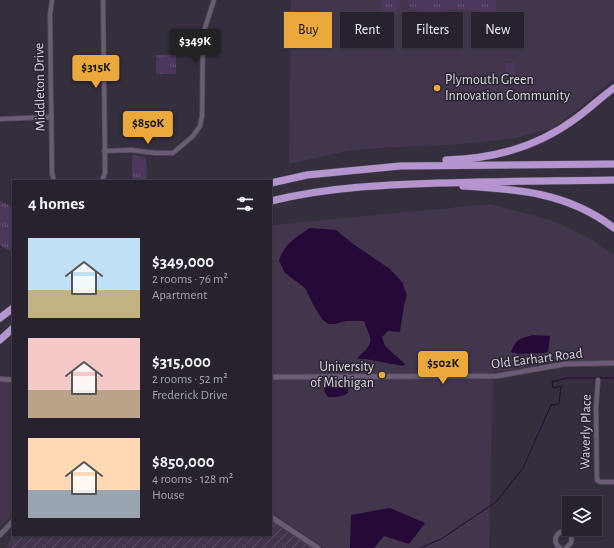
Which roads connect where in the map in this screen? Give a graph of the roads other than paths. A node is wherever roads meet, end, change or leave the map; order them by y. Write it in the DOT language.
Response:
graph roads {
  1 [pos="52,0"];
  2 [pos="103,0"];
  3 [pos="214,0"];
  4 [pos="614,88"];
  5 [pos="51,117"];
  6 [pos="0,119"];
  7 [pos="104,151"];
  8 [pos="614,164"];
  9 [pos="307,175"];
  10 [pos="54,180"];
  11 [pos="102,180"];
  12 [pos="614,180"];
  13 [pos="272,184"];
  14 [pos="411,184"];
  15 [pos="272,201"];
  16 [pos="614,228"];
  17 [pos="12,309"];
  18 [pos="0,318"];
  19 [pos="12,329"];
  20 [pos="0,340"];
  21 [pos="614,363"];
  22 [pos="272,377"];
  23 [pos="0,379"];
  24 [pos="12,380"];
  25 [pos="598,380"];
  26 [pos="614,482"];
  27 [pos="272,518"];
  28 [pos="12,522"];
  29 [pos="0,535"];
  30 [pos="556,547"];
  31 [pos="318,548"];
  32 [pos="566,548"];
  1 -- 5 [label="street, Middleton Drive"];
  2 -- 7 [label="street"];
  3 -- 7 [label="street"];
  4 -- 9 [label="highway"];
  5 -- 6 [label="street"];
  5 -- 10 [label="street, Middleton Drive"];
  7 -- 11 [label="street"];
  8 -- 9 [label="highway"];
  9 -- 13 [label="highway"];
  12 -- 14 [label="highway"];
  14 -- 15 [label="highway"];
  14 -- 16 [label="highway"];
  17 -- 18 [label="highway"];
  19 -- 20 [label="highway"];
  21 -- 22 [label="street, Old Earhart Road"];
  23 -- 24 [label="street"];
  25 -- 26 [label="street, Waverly Place"];
  27 -- 31 [label="street"];
  28 -- 29 [label="street"];
  30 -- 32 [label="street"];
}
